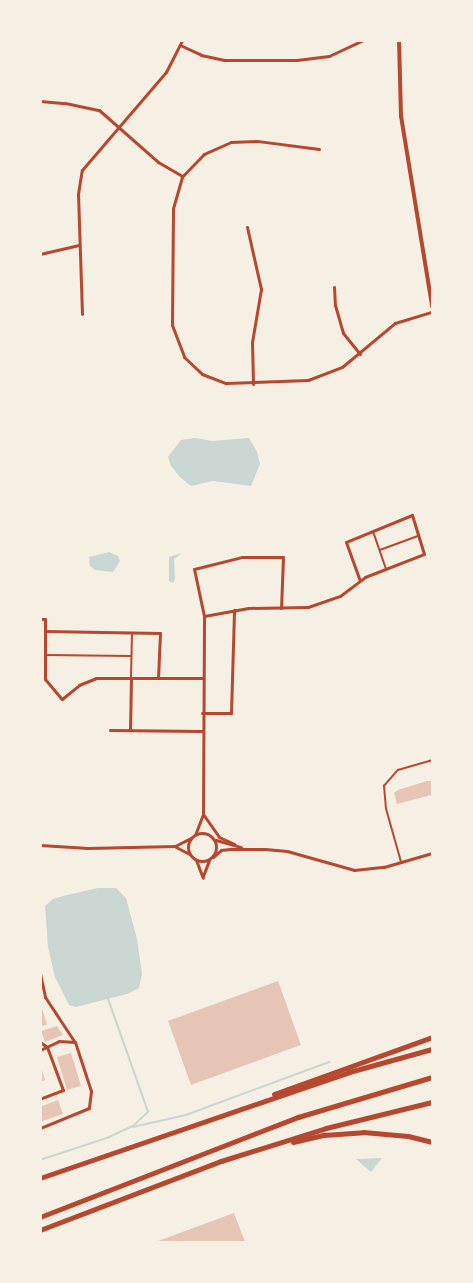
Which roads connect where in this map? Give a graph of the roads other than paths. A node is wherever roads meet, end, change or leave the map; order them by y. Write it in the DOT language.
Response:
graph roads {
  1 [pos="363,40"];
  2 [pos="399,40"];
  3 [pos="181,43"];
  4 [pos="40,101"];
  5 [pos="120,125"];
  6 [pos="319,149"];
  7 [pos="182,177"];
  8 [pos="247,227"];
  9 [pos="79,245"];
  10 [pos="40,254"];
  11 [pos="334,288"];
  12 [pos="432,306"];
  13 [pos="432,312"];
  14 [pos="82,314"];
  15 [pos="360,354"];
  16 [pos="253,384"];
  17 [pos="373,531"];
  18 [pos="419,536"];
  19 [pos="380,550"];
  20 [pos="386,569"];
  21 [pos="360,581"];
  22 [pos="281,608"];
  23 [pos="234,610"];
  24 [pos="204,616"];
  25 [pos="43,619"];
  26 [pos="45,631"];
  27 [pos="132,633"];
  28 [pos="44,655"];
  29 [pos="131,656"];
  30 [pos="131,678"];
  31 [pos="158,678"];
  32 [pos="202,678"];
  33 [pos="202,712"];
  34 [pos="110,730"];
  35 [pos="130,730"];
  36 [pos="202,731"];
  37 [pos="432,760"];
  38 [pos="202,814"];
  39 [pos="195,835"];
  40 [pos="191,838"];
  41 [pos="214,839"];
  42 [pos="234,844"];
  43 [pos="40,845"];
  44 [pos="174,846"];
  45 [pos="243,848"];
  46 [pos="432,853"];
  47 [pos="193,858"];
  48 [pos="211,858"];
  49 [pos="402,863"];
  50 [pos="40,974"];
  51 [pos="432,1037"];
  52 [pos="40,1042"];
  53 [pos="75,1042"];
  54 [pos="47,1047"];
  55 [pos="432,1049"];
  56 [pos="40,1050"];
  57 [pos="432,1077"];
  58 [pos="40,1099"];
  59 [pos="432,1102"];
  60 [pos="200,1123"];
  61 [pos="40,1128"];
  62 [pos="432,1142"];
  63 [pos="259,1150"];
  64 [pos="40,1178"];
  65 [pos="40,1217"];
  66 [pos="40,1230"];
  1 -- 3 [label="street"];
  2 -- 12 [label="street"];
  3 -- 5 [label="street"];
  4 -- 5 [label="street"];
  5 -- 7 [label="street"];
  5 -- 9 [label="street"];
  6 -- 7 [label="street"];
  7 -- 16 [label="street"];
  8 -- 16 [label="street"];
  9 -- 10 [label="street"];
  9 -- 14 [label="street"];
  11 -- 15 [label="street"];
  13 -- 15 [label="street"];
  15 -- 16 [label="street"];
  17 -- 18 [label="street"];
  17 -- 19 [label="lane"];
  17 -- 21 [label="street"];
  18 -- 19 [label="lane"];
  18 -- 20 [label="street"];
  19 -- 20 [label="lane"];
  20 -- 21 [label="street"];
  21 -- 22 [label="street"];
  22 -- 23 [label="street"];
  22 -- 24 [label="street"];
  23 -- 24 [label="street"];
  23 -- 33 [label="street"];
  24 -- 32 [label="street"];
  25 -- 26 [label="street"];
  26 -- 27 [label="street"];
  26 -- 28 [label="street"];
  27 -- 29 [label="lane"];
  27 -- 31 [label="street"];
  28 -- 29 [label="lane"];
  28 -- 30 [label="street"];
  29 -- 30 [label="lane"];
  30 -- 31 [label="street"];
  30 -- 35 [label="street"];
  31 -- 32 [label="street"];
  32 -- 33 [label="street"];
  33 -- 36 [label="street"];
  34 -- 35 [label="street"];
  35 -- 36 [label="street"];
  36 -- 38 [label="street"];
  37 -- 49 [label="lane"];
  38 -- 39 [label="street"];
  38 -- 42 [label="street"];
  39 -- 40 [label="street"];
  39 -- 41 [label="street"];
  40 -- 44 [label="street"];
  40 -- 47 [label="street"];
  41 -- 42 [label="street"];
  41 -- 48 [label="street"];
  42 -- 45 [label="street"];
  43 -- 44 [label="street"];
  44 -- 47 [label="street"];
  45 -- 48 [label="street"];
  45 -- 49 [label="street"];
  46 -- 49 [label="street"];
  47 -- 48 [label="street"];
  47 -- 48 [label="street"];
  50 -- 53 [label="street"];
  51 -- 60 [label="highway"];
  52 -- 54 [label="street"];
  53 -- 54 [label="street"];
  53 -- 61 [label="street"];
  54 -- 56 [label="street"];
  54 -- 58 [label="street"];
  55 -- 60 [label="highway"];
  57 -- 65 [label="highway"];
  59 -- 63 [label="highway"];
  60 -- 64 [label="highway"];
  62 -- 63 [label="highway"];
  63 -- 66 [label="highway"];
}
